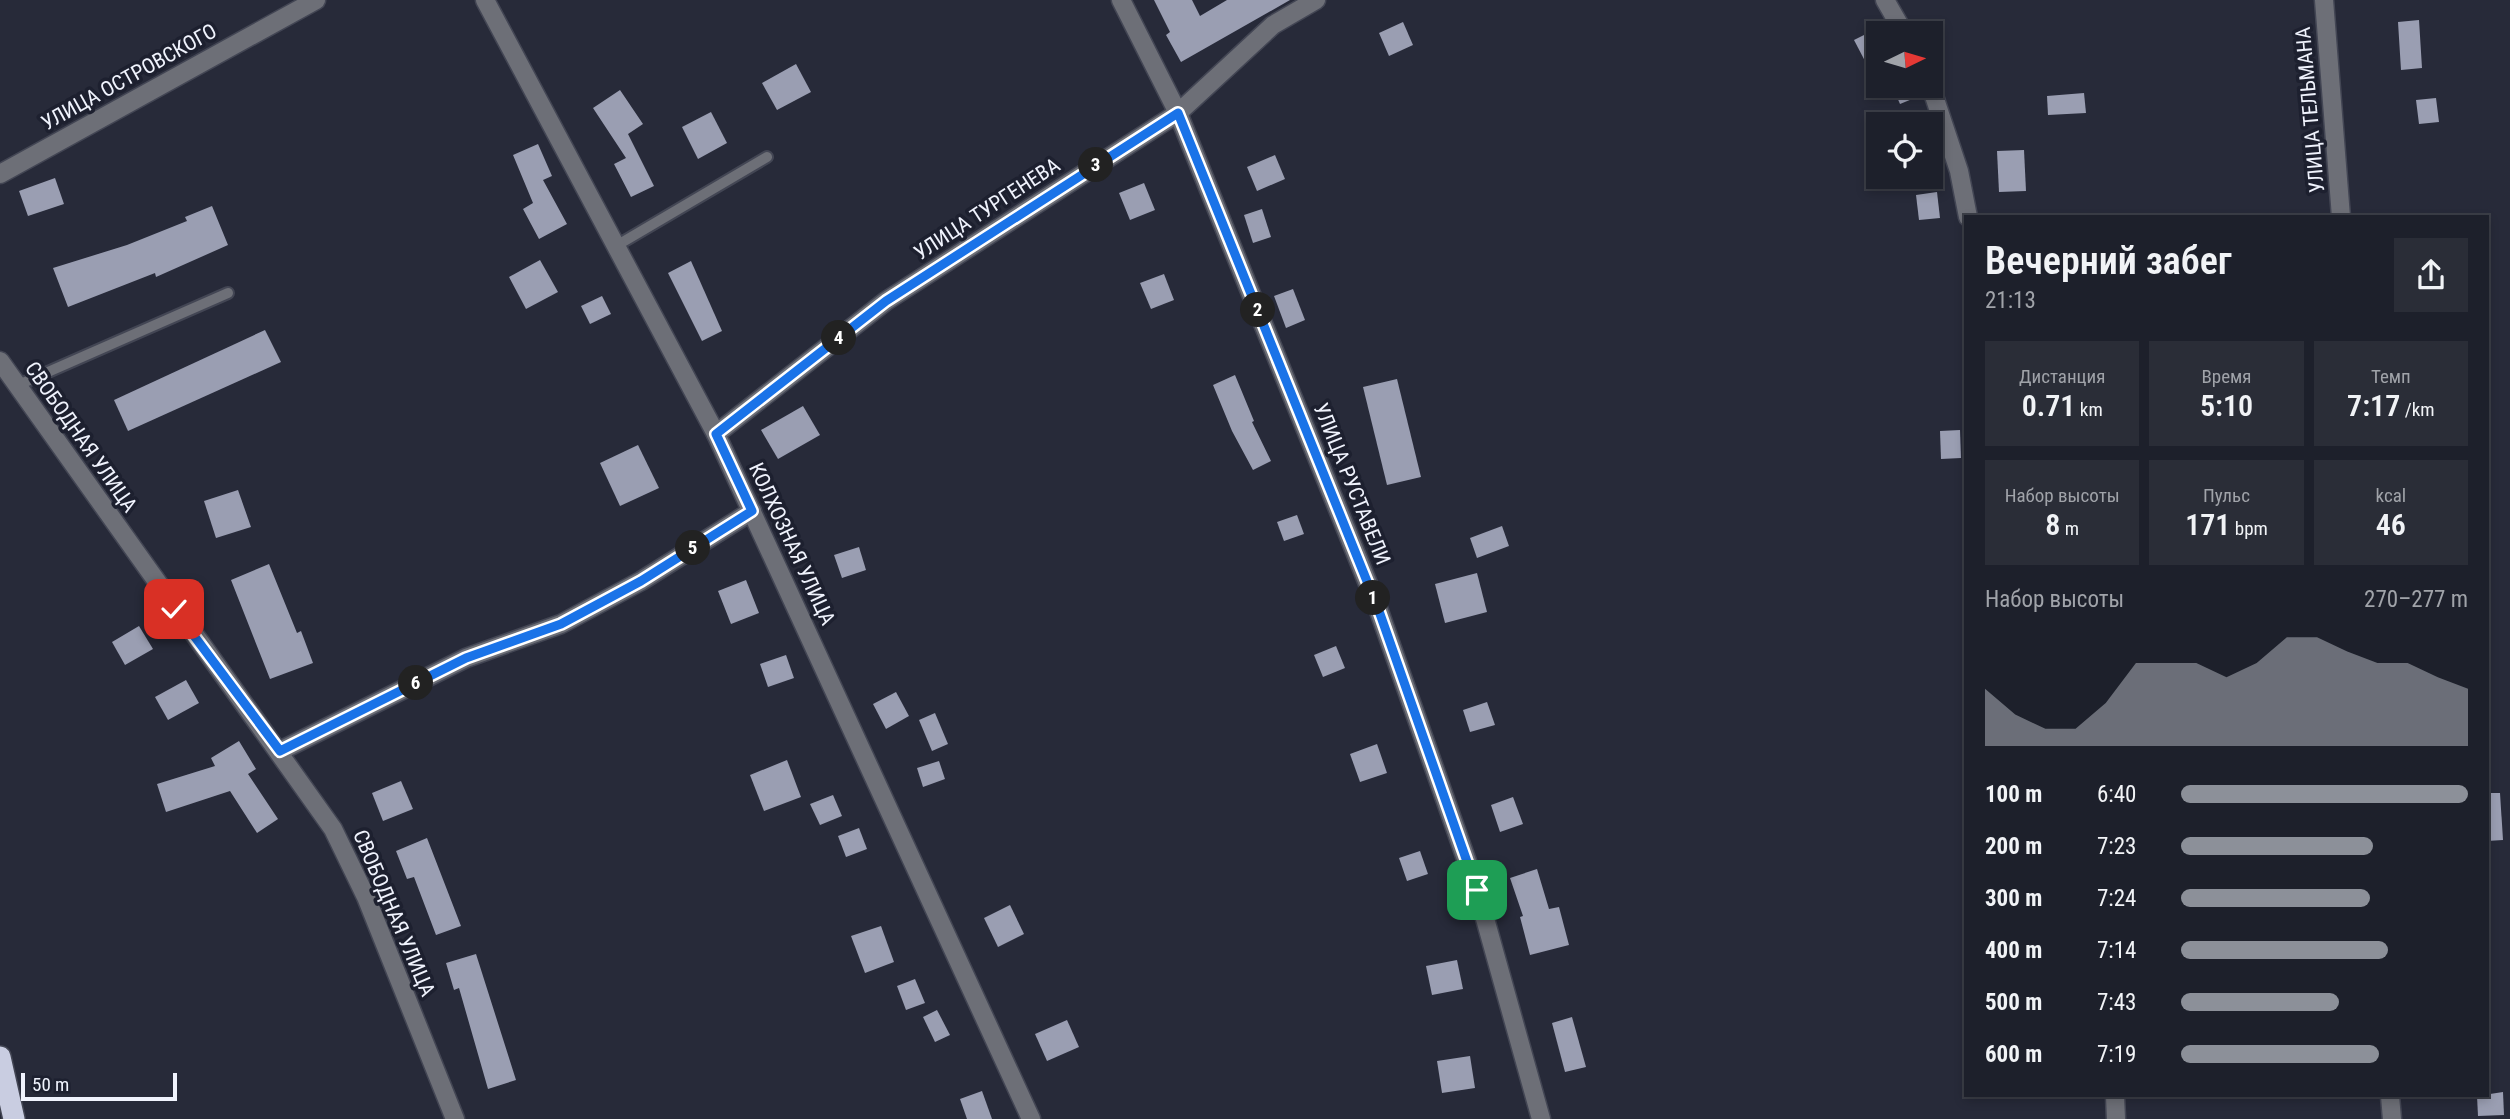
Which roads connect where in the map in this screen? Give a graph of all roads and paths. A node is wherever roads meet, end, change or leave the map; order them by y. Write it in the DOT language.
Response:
graph roads {
  1 [pos="316,0"];
  2 [pos="485,0"];
  3 [pos="1121,0"];
  4 [pos="1316,0"];
  5 [pos="1885,0"];
  6 [pos="2324,0"];
  7 [pos="1897,21"];
  8 [pos="1935,98"];
  9 [pos="1178,113"];
  10 [pos="767,157"];
  11 [pos="0,174"];
  12 [pos="1968,215"];
  13 [pos="2341,215"];
  14 [pos="617,246"];
  15 [pos="228,293"];
  16 [pos="0,361"];
  17 [pos="16,386"];
  18 [pos="716,434"];
  19 [pos="752,511"];
  20 [pos="280,751"];
  21 [pos="0,1057"];
  22 [pos="2115,1097"];
  23 [pos="2390,1097"];
  24 [pos="15,1119"];
  25 [pos="455,1119"];
  26 [pos="1031,1119"];
  27 [pos="1541,1119"];
  28 [pos="2116,1119"];
  29 [pos="2392,1119"];
  1 -- 11 [label="street, УЛИЦА ОСТРОВСКОГО"];
  2 -- 14 [label="street, КОЛХОЗНАЯ УЛИЦА"];
  3 -- 9 [label="street, УЛИЦА РУСТАВЕЛИ"];
  4 -- 9 [label="street, УЛИЦА ТУРГЕНЕВА"];
  5 -- 7 [label="street"];
  6 -- 13 [label="street, УЛИЦА ТЕЛЬМАНА"];
  8 -- 12 [label="street"];
  9 -- 18 [label="street, УЛИЦА ТУРГЕНЕВА"];
  9 -- 27 [label="street, УЛИЦА РУСТАВЕЛИ"];
  10 -- 14 [label="lane"];
  14 -- 18 [label="street, КОЛХОЗНАЯ УЛИЦА"];
  15 -- 17 [label="lane"];
  16 -- 17 [label="street, СВОБОДНАЯ УЛИЦА"];
  17 -- 20 [label="street, СВОБОДНАЯ УЛИЦА"];
  18 -- 19 [label="street, КОЛХОЗНАЯ УЛИЦА"];
  19 -- 20 [label="street"];
  19 -- 26 [label="street, КОЛХОЗНАЯ УЛИЦА"];
  20 -- 25 [label="street, СВОБОДНАЯ УЛИЦА"];
  21 -- 24 [label="highway"];
  22 -- 28 [label="street"];
  23 -- 29 [label="street"];
}
